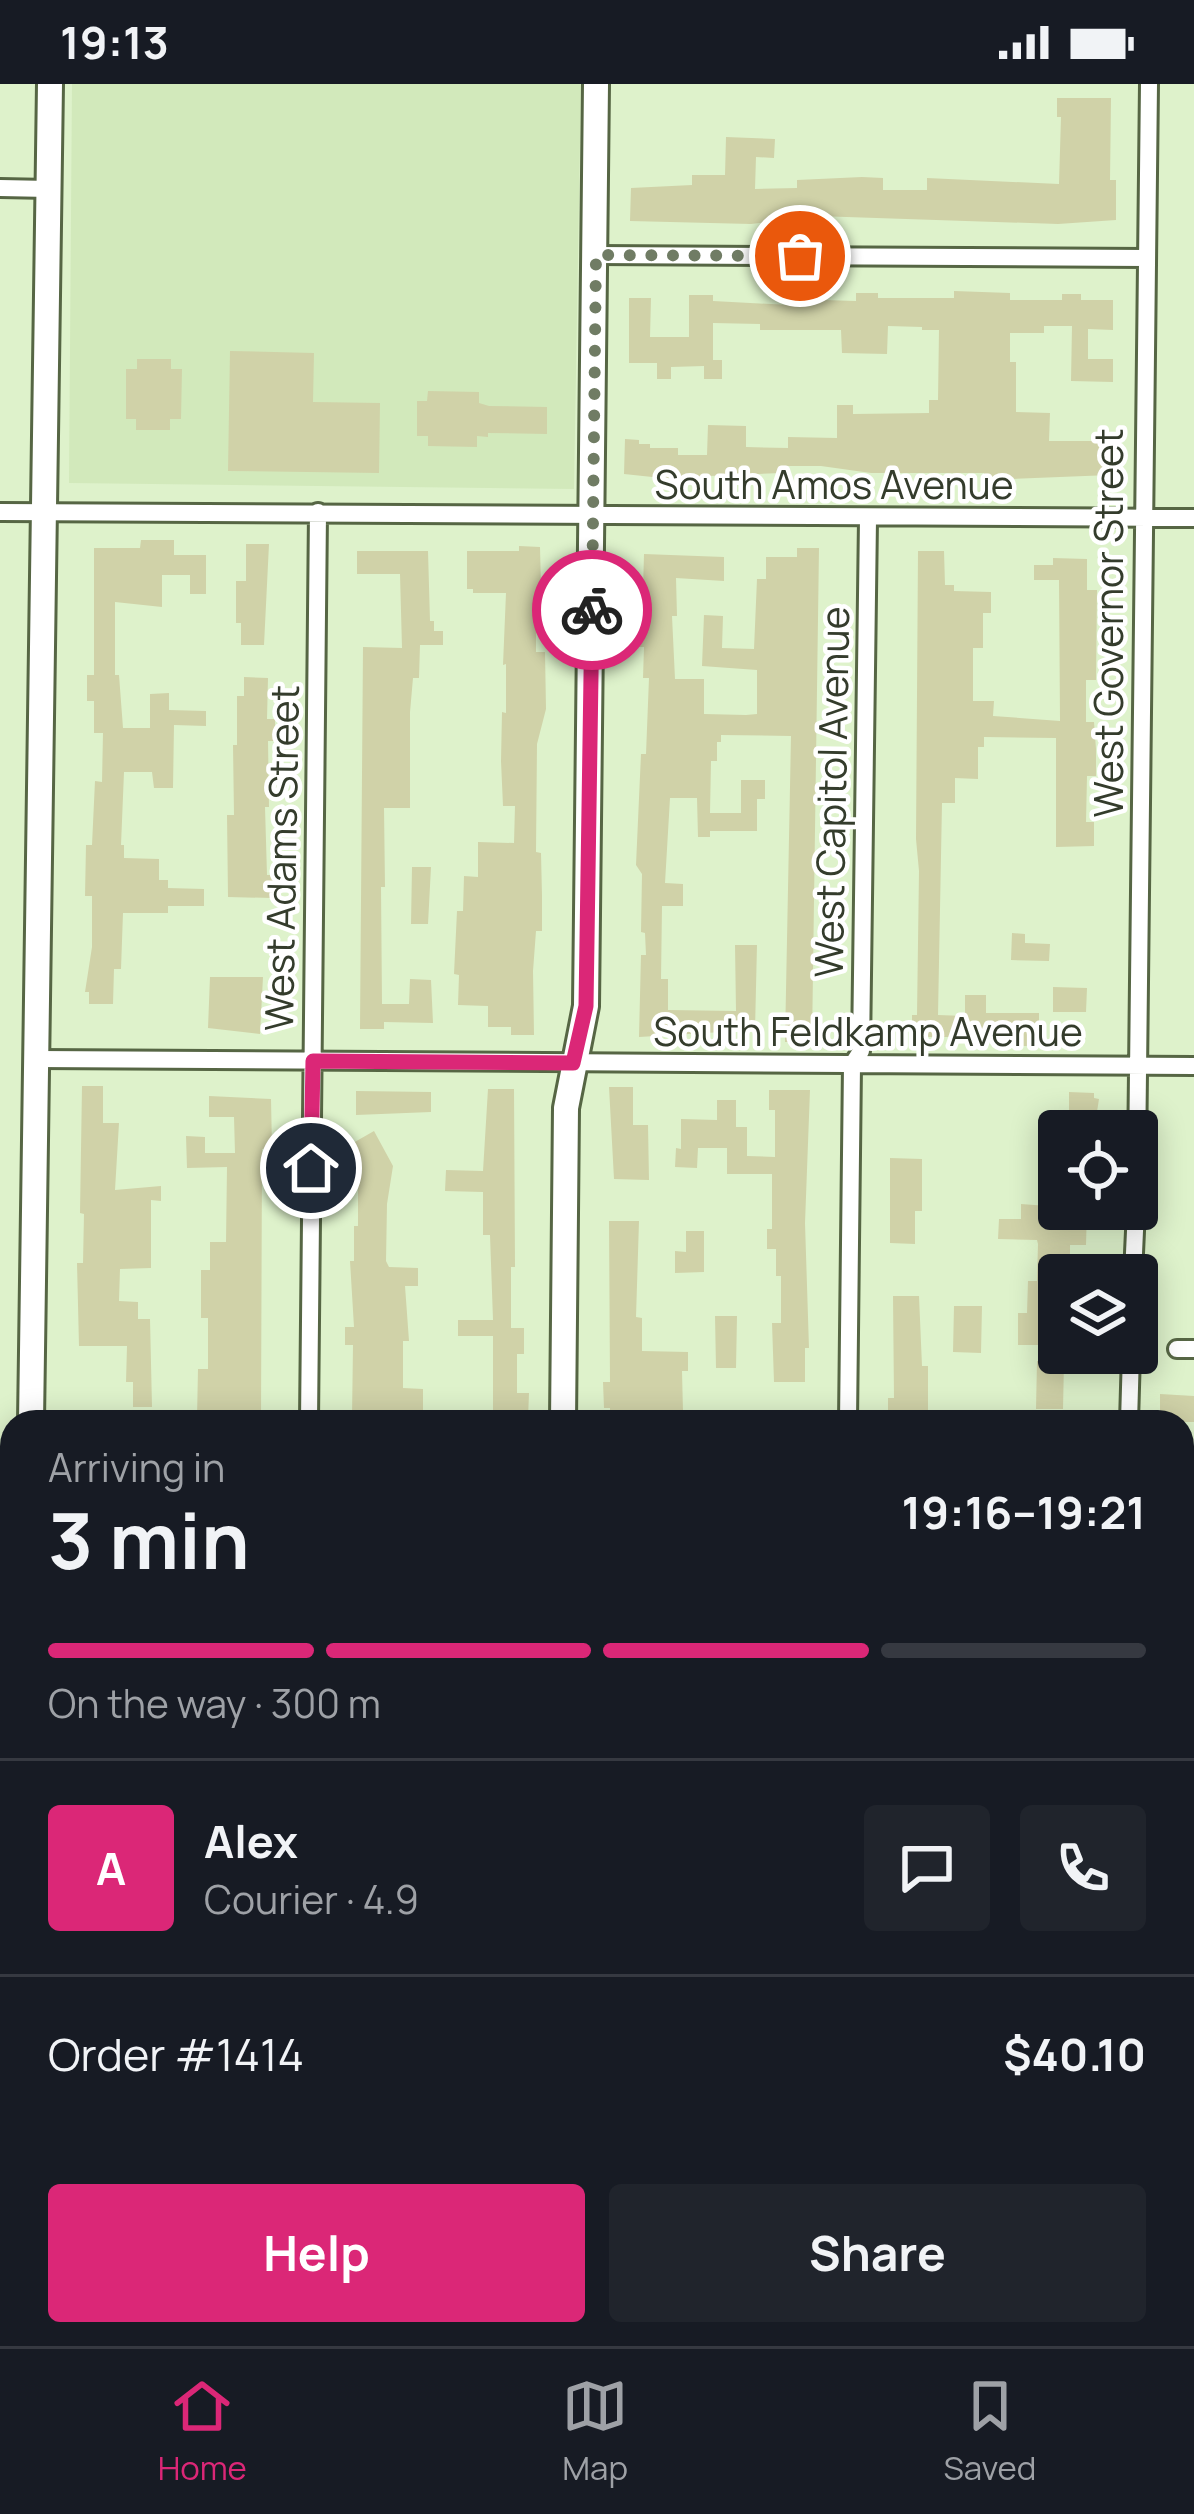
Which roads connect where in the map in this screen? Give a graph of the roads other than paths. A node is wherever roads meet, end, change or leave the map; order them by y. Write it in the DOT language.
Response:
graph roads {
  1 [pos="50,84"];
  2 [pos="596,84"];
  3 [pos="1149,84"];
  4 [pos="0,188"];
  5 [pos="49,189"];
  6 [pos="596,255"];
  7 [pos="1146,258"];
  8 [pos="0,512"];
  9 [pos="42,512"];
  10 [pos="318,512"];
  11 [pos="593,515"];
  12 [pos="1194,518"];
  13 [pos="868,519"];
  14 [pos="1142,519"];
  15 [pos="37,1059"];
  16 [pos="313,1061"];
  17 [pos="573,1063"];
  18 [pos="852,1065"];
  19 [pos="1139,1066"];
  20 [pos="1194,1066"];
  21 [pos="1138,1110"];
  22 [pos="1131,1374"];
  23 [pos="31,1410"];
  24 [pos="309,1410"];
  25 [pos="563,1410"];
  26 [pos="848,1410"];
  27 [pos="1130,1410"];
  1 -- 5 [label="street"];
  2 -- 6 [label="street"];
  3 -- 7 [label="street, West Governor Street"];
  4 -- 5 [label="street"];
  5 -- 9 [label="street"];
  6 -- 7 [label="street"];
  6 -- 11 [label="street"];
  7 -- 14 [label="street, West Governor Street"];
  8 -- 9 [label="street, South Amos Avenue"];
  9 -- 10 [label="street, South Amos Avenue"];
  9 -- 15 [label="street"];
  10 -- 11 [label="street, South Amos Avenue"];
  10 -- 16 [label="street, West Adams Street"];
  11 -- 13 [label="street, South Amos Avenue"];
  11 -- 17 [label="street"];
  12 -- 14 [label="street, South Amos Avenue"];
  13 -- 14 [label="street, South Amos Avenue"];
  13 -- 18 [label="street, West Capitol Avenue"];
  14 -- 19 [label="street, West Governor Street"];
  15 -- 16 [label="street, South Feldkamp Avenue"];
  15 -- 23 [label="street"];
  16 -- 17 [label="street, South Feldkamp Avenue"];
  16 -- 24 [label="street, West Adams Street"];
  17 -- 18 [label="street, South Feldkamp Avenue"];
  17 -- 25 [label="street"];
  18 -- 19 [label="street, South Feldkamp Avenue"];
  18 -- 26 [label="street, West Capitol Avenue"];
  19 -- 20 [label="street, South Feldkamp Avenue"];
  19 -- 21 [label="street, West Governor Street"];
  22 -- 27 [label="street"];
}
